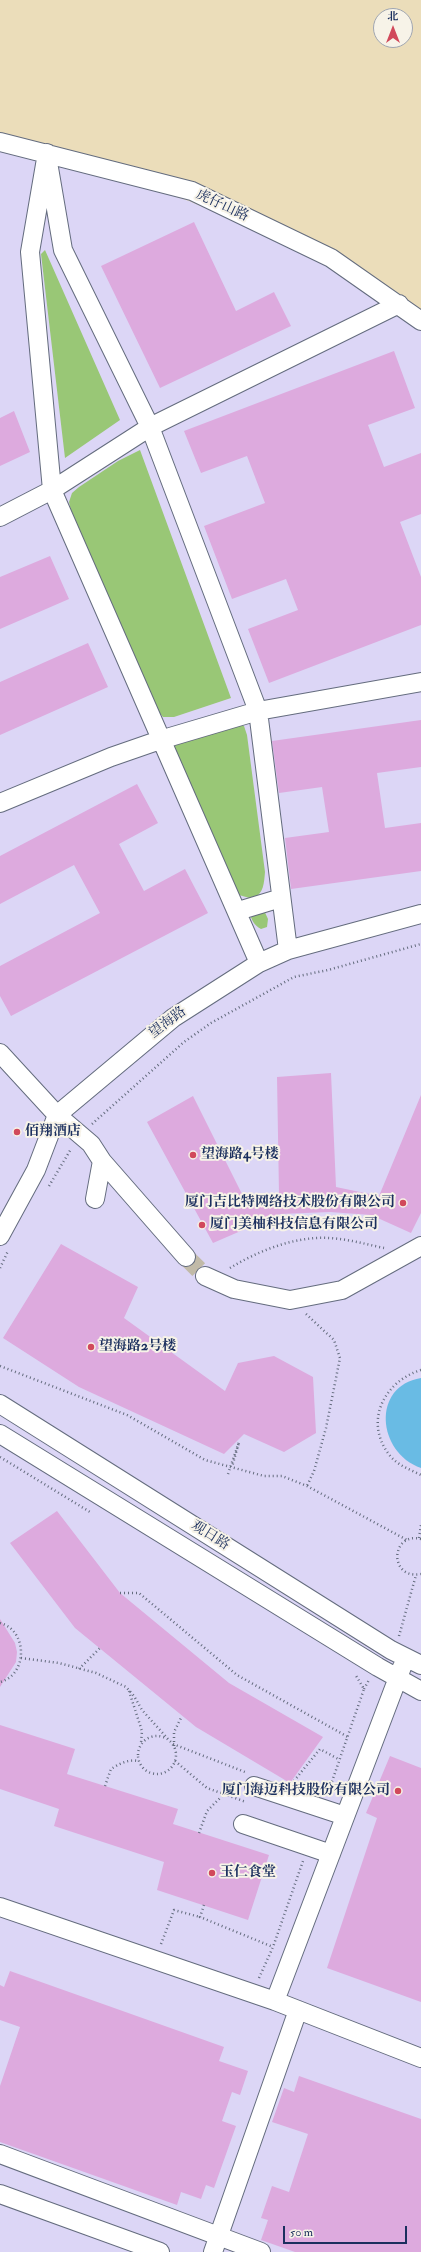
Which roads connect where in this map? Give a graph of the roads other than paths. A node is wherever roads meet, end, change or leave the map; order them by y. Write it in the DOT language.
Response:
graph roads {
  1 [pos="0,142"];
  2 [pos="47,153"];
  3 [pos="399,304"];
  4 [pos="421,321"];
  5 [pos="150,427"];
  6 [pos="52,490"];
  7 [pos="0,517"];
  8 [pos="421,682"];
  9 [pos="258,711"];
  10 [pos="160,740"];
  11 [pos="0,803"];
  12 [pos="281,898"];
  13 [pos="238,911"];
  14 [pos="421,914"];
  15 [pos="288,950"];
  16 [pos="259,963"];
  17 [pos="0,1053"];
  18 [pos="58,1115"];
  19 [pos="102,1161"];
  20 [pos="95,1199"];
  21 [pos="5,1241"];
  22 [pos="421,1246"];
  23 [pos="186,1257"];
  24 [pos="208,1278"];
  25 [pos="0,1404"];
  26 [pos="0,1434"];
  27 [pos="414,1661"];
  28 [pos="398,1679"];
  29 [pos="421,1691"];
  30 [pos="257,1783"];
  31 [pos="346,1816"];
  32 [pos="243,1824"];
  33 [pos="331,1854"];
  34 [pos="0,1907"];
  35 [pos="275,2001"];
  36 [pos="298,2010"];
  37 [pos="421,2058"];
  38 [pos="0,2154"];
  39 [pos="0,2194"];
  40 [pos="216,2244"];
  41 [pos="160,2252"];
  42 [pos="261,2252"];
  1 -- 2 [label="street, 虎仔山路"];
  2 -- 3 [label="street, 虎仔山路"];
  2 -- 5 [label="street"];
  2 -- 6 [label="street"];
  3 -- 4 [label="street, 虎仔山路"];
  3 -- 5 [label="street"];
  5 -- 6 [label="street"];
  5 -- 9 [label="street"];
  6 -- 7 [label="street"];
  6 -- 10 [label="street"];
  8 -- 9 [label="street"];
  9 -- 10 [label="street"];
  9 -- 12 [label="street"];
  10 -- 11 [label="street"];
  10 -- 13 [label="street"];
  12 -- 13 [label="street"];
  12 -- 15 [label="street"];
  13 -- 16 [label="street"];
  14 -- 15 [label="street, 望海路"];
  15 -- 16 [label="street, 望海路"];
  16 -- 18 [label="street, 望海路"];
  17 -- 18 [label="street"];
  18 -- 19 [label="street"];
  18 -- 21 [label="street, 望海路"];
  19 -- 20 [label="street"];
  19 -- 23 [label="street"];
  22 -- 24 [label="street"];
  25 -- 27 [label="street, 观日路"];
  26 -- 28 [label="street, 观日路"];
  27 -- 28 [label="street"];
  28 -- 29 [label="street, 观日路"];
  28 -- 31 [label="street"];
  30 -- 31 [label="street"];
  31 -- 33 [label="street"];
  32 -- 33 [label="street"];
  33 -- 35 [label="street"];
  34 -- 35 [label="street"];
  35 -- 36 [label="street"];
  36 -- 37 [label="street"];
  36 -- 40 [label="street"];
  38 -- 40 [label="street"];
  39 -- 41 [label="street"];
  40 -- 42 [label="street"];
}
